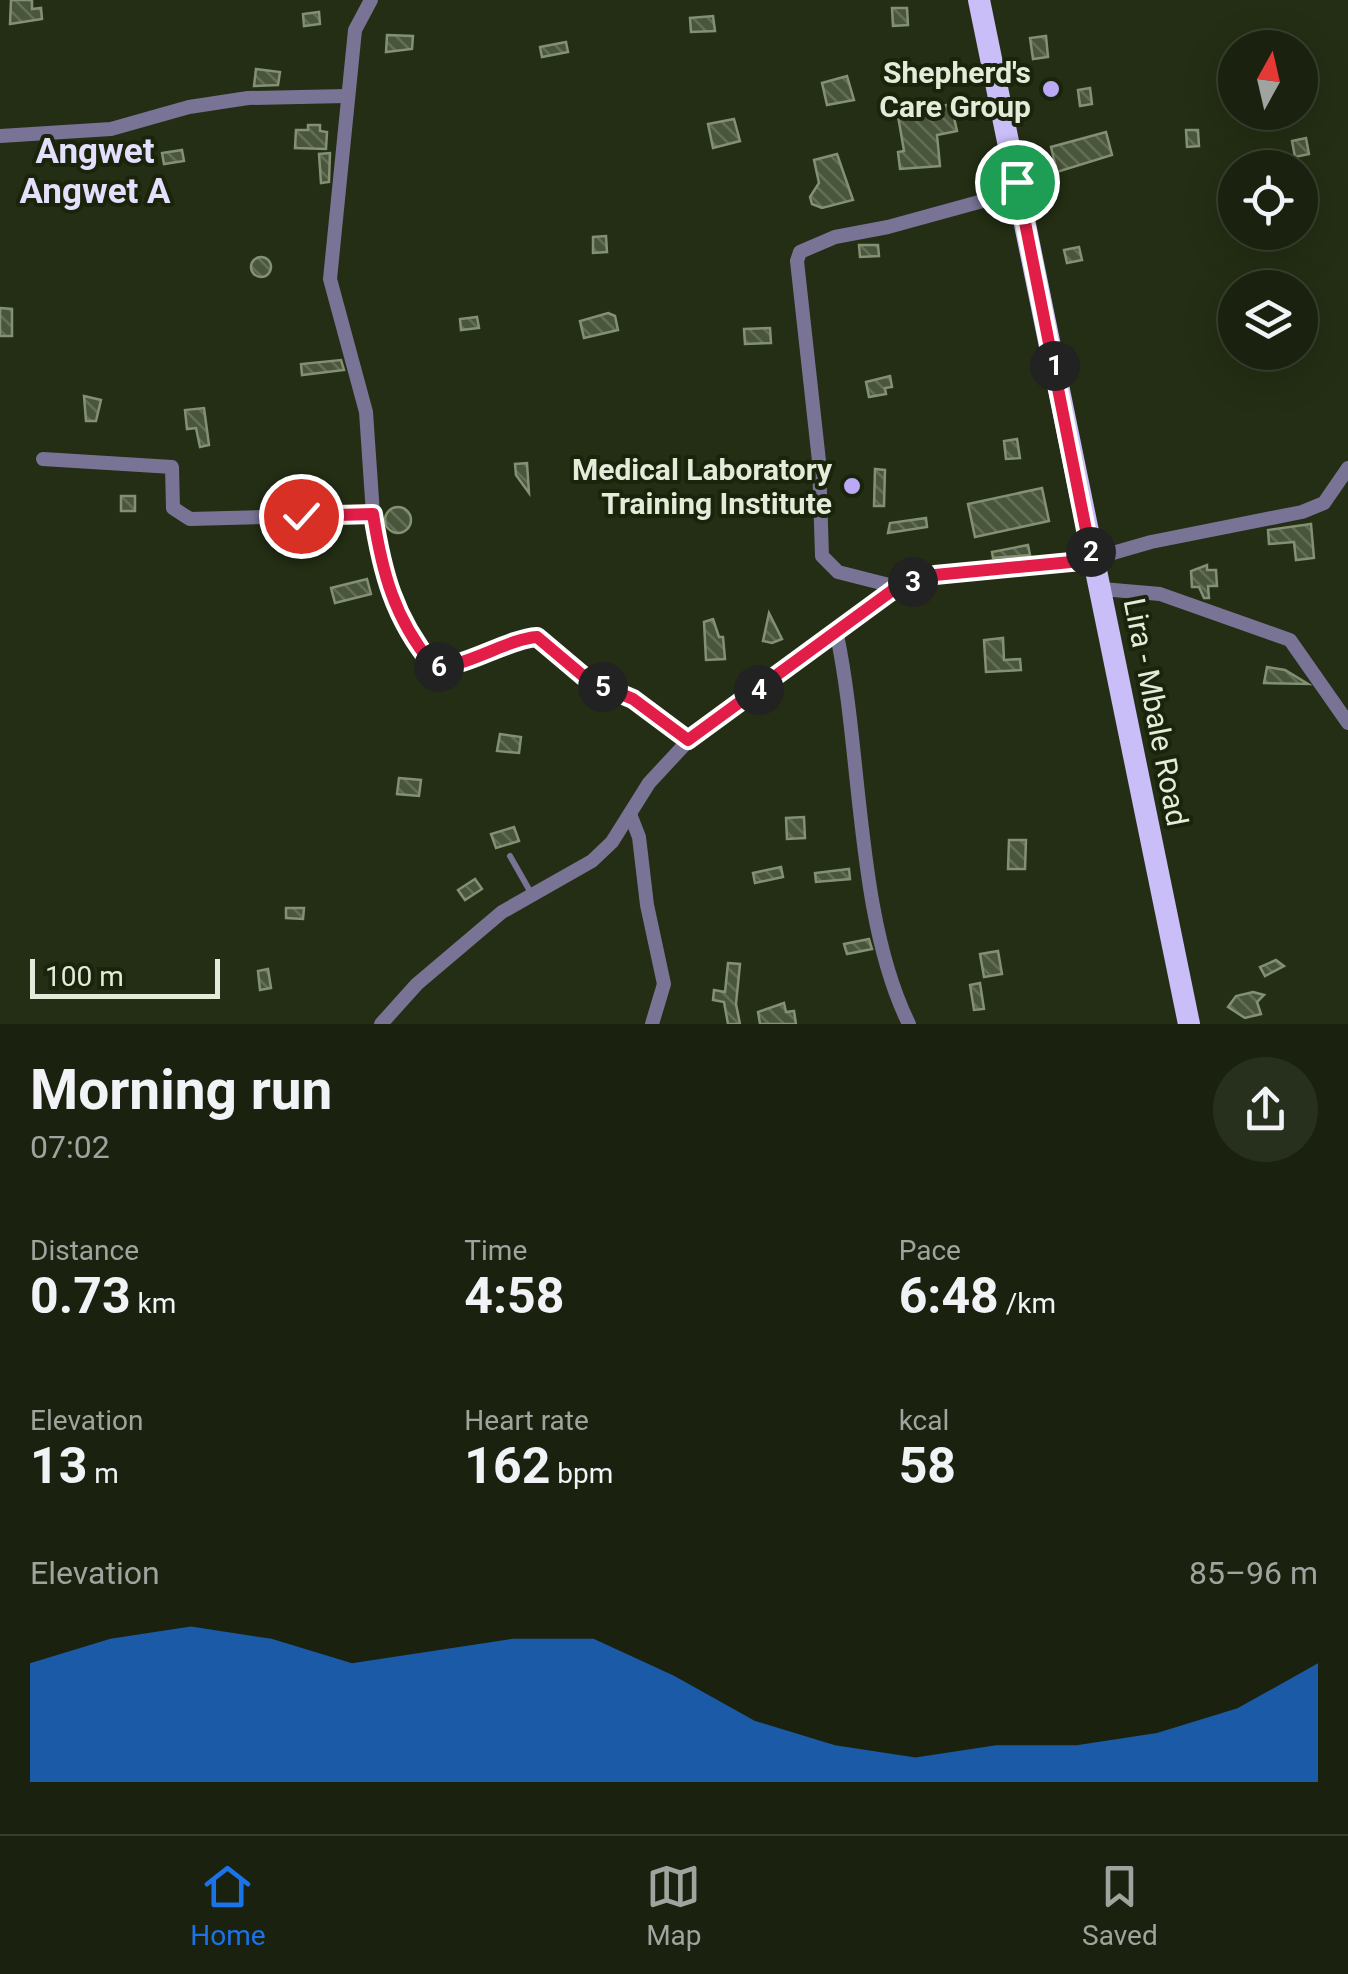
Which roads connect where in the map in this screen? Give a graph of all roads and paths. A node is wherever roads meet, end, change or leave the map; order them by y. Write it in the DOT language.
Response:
graph roads {
  1 [pos="371,0"];
  2 [pos="979,0"];
  3 [pos="348,96"];
  4 [pos="0,136"];
  5 [pos="1018,191"];
  6 [pos="43,459"];
  7 [pos="1348,468"];
  8 [pos="373,514"];
  9 [pos="1092,560"];
  10 [pos="897,587"];
  11 [pos="1102,589"];
  12 [pos="837,635"];
  13 [pos="1348,723"];
  14 [pos="688,740"];
  15 [pos="630,814"];
  16 [pos="510,856"];
  17 [pos="531,894"];
  18 [pos="381,1024"];
  19 [pos="652,1024"];
  20 [pos="909,1024"];
  21 [pos="1189,1024"];
  1 -- 3 [label="street"];
  2 -- 5 [label="main road, Lira - Mbale Road"];
  3 -- 4 [label="street"];
  3 -- 8 [label="street"];
  5 -- 9 [label="main road, Lira - Mbale Road"];
  5 -- 10 [label="street"];
  6 -- 8 [label="street"];
  7 -- 9 [label="street"];
  8 -- 14 [label="street"];
  9 -- 10 [label="street"];
  9 -- 11 [label="main road, Lira - Mbale Road"];
  10 -- 12 [label="street"];
  11 -- 13 [label="street"];
  11 -- 21 [label="main road, Lira - Mbale Road"];
  12 -- 14 [label="street"];
  12 -- 20 [label="street"];
  14 -- 15 [label="street"];
  15 -- 17 [label="street"];
  15 -- 19 [label="street"];
  16 -- 17 [label="lane"];
  17 -- 18 [label="street"];
}
